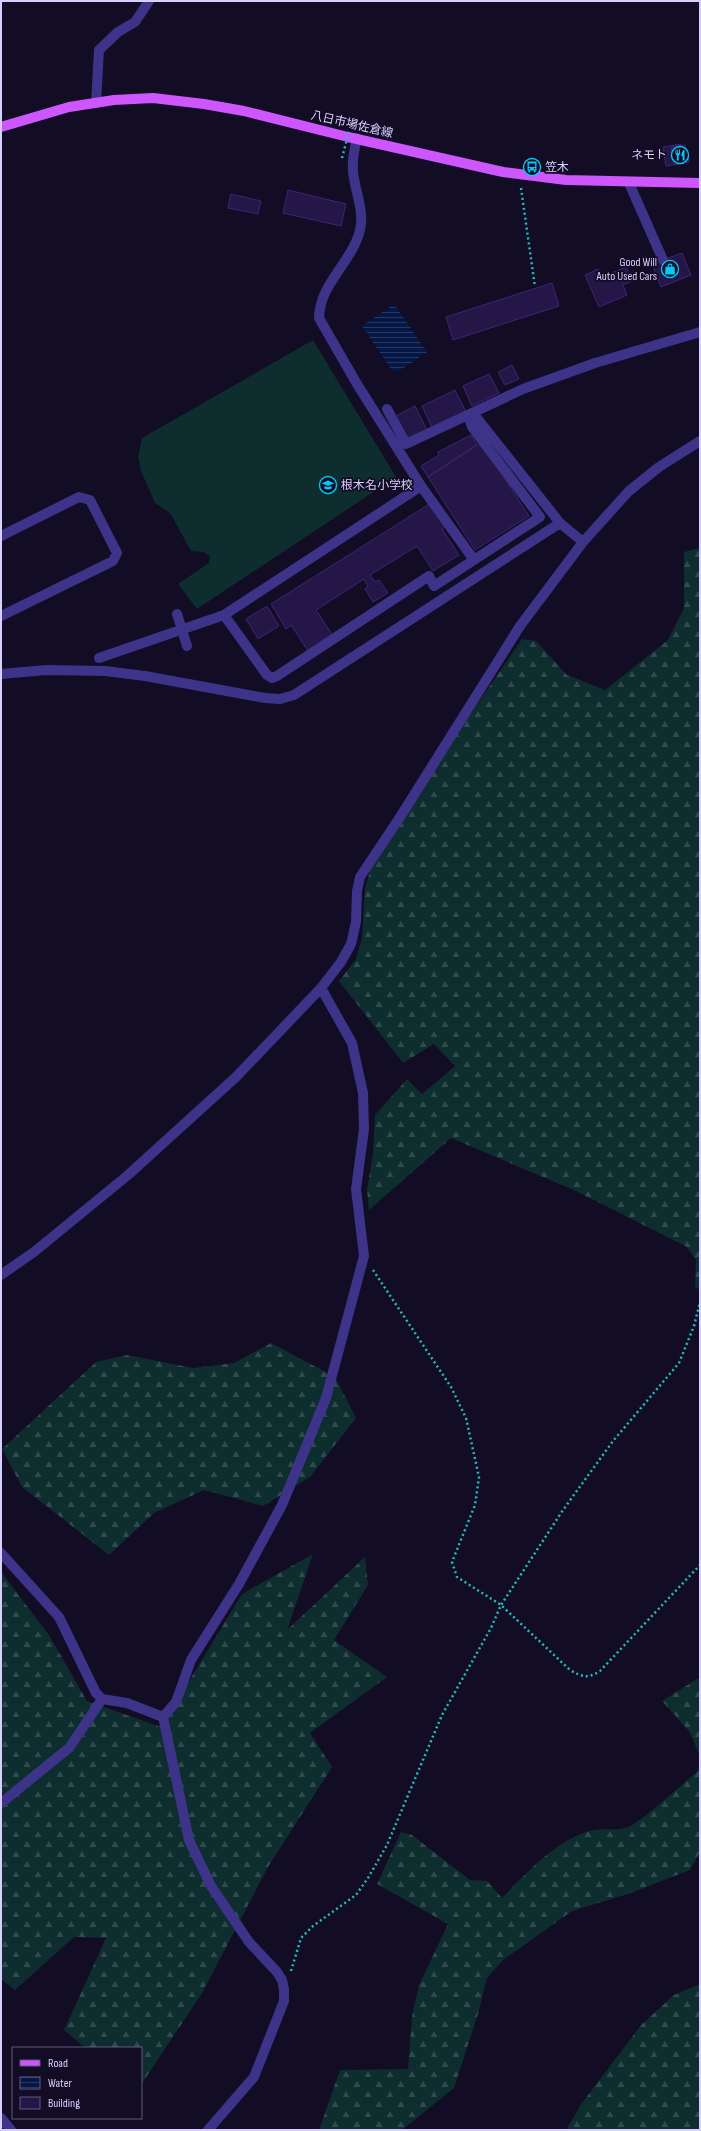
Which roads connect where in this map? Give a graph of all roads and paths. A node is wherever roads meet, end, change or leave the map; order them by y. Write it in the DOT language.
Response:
graph roads {
  1 [pos="149,1"];
  2 [pos="96,103"];
  3 [pos="351,124"];
  4 [pos="1,127"];
  5 [pos="352,138"];
  6 [pos="342,158"];
  7 [pos="700,182"];
  8 [pos="629,183"];
  9 [pos="521,188"];
  10 [pos="664,260"];
  11 [pos="536,287"];
  12 [pos="700,332"];
  13 [pos="387,408"];
  14 [pos="473,413"];
  15 [pos="700,441"];
  16 [pos="421,486"];
  17 [pos="560,523"];
  18 [pos="1,536"];
  19 [pos="583,542"];
  20 [pos="474,560"];
  21 [pos="177,614"];
  22 [pos="224,615"];
  23 [pos="1,616"];
  24 [pos="182,630"];
  25 [pos="187,646"];
  26 [pos="99,658"];
  27 [pos="1,674"];
  28 [pos="321,988"];
  29 [pos="364,1256"];
  30 [pos="1,1275"];
  31 [pos="700,1302"];
  32 [pos="1,1553"];
  33 [pos="700,1565"];
  34 [pos="501,1605"];
  35 [pos="102,1699"];
  36 [pos="163,1717"];
  37 [pos="1,1803"];
  38 [pos="282,1980"];
  39 [pos="1,2118"];
  40 [pos="11,2130"];
  41 [pos="208,2130"];
  1 -- 2 [label="street"];
  2 -- 4 [label="main road, 八日市場佐倉線"];
  2 -- 5 [label="main road, 八日市場佐倉線"];
  3 -- 5 [label="path, bridge"];
  5 -- 6 [label="path, bridge"];
  5 -- 8 [label="main road, 八日市場佐倉線"];
  5 -- 16 [label="street"];
  7 -- 8 [label="main road, 八日市場佐倉線"];
  8 -- 10 [label="street"];
  9 -- 11 [label="path"];
  12 -- 14 [label="street"];
  13 -- 14 [label="street"];
  14 -- 17 [label="street"];
  14 -- 20 [label="street"];
  15 -- 19 [label="street"];
  16 -- 20 [label="street"];
  16 -- 22 [label="street"];
  17 -- 19 [label="street"];
  17 -- 27 [label="street"];
  18 -- 23 [label="street"];
  19 -- 28 [label="street"];
  20 -- 22 [label="street"];
  21 -- 24 [label="street"];
  22 -- 24 [label="street"];
  24 -- 25 [label="street"];
  24 -- 26 [label="street"];
  28 -- 29 [label="street"];
  28 -- 30 [label="street"];
  29 -- 34 [label="path"];
  29 -- 36 [label="street"];
  31 -- 34 [label="path"];
  32 -- 35 [label="street"];
  33 -- 34 [label="path"];
  34 -- 38 [label="path"];
  35 -- 36 [label="street"];
  35 -- 37 [label="street"];
  36 -- 38 [label="street"];
  38 -- 41 [label="street"];
  39 -- 40 [label="street"];
}
